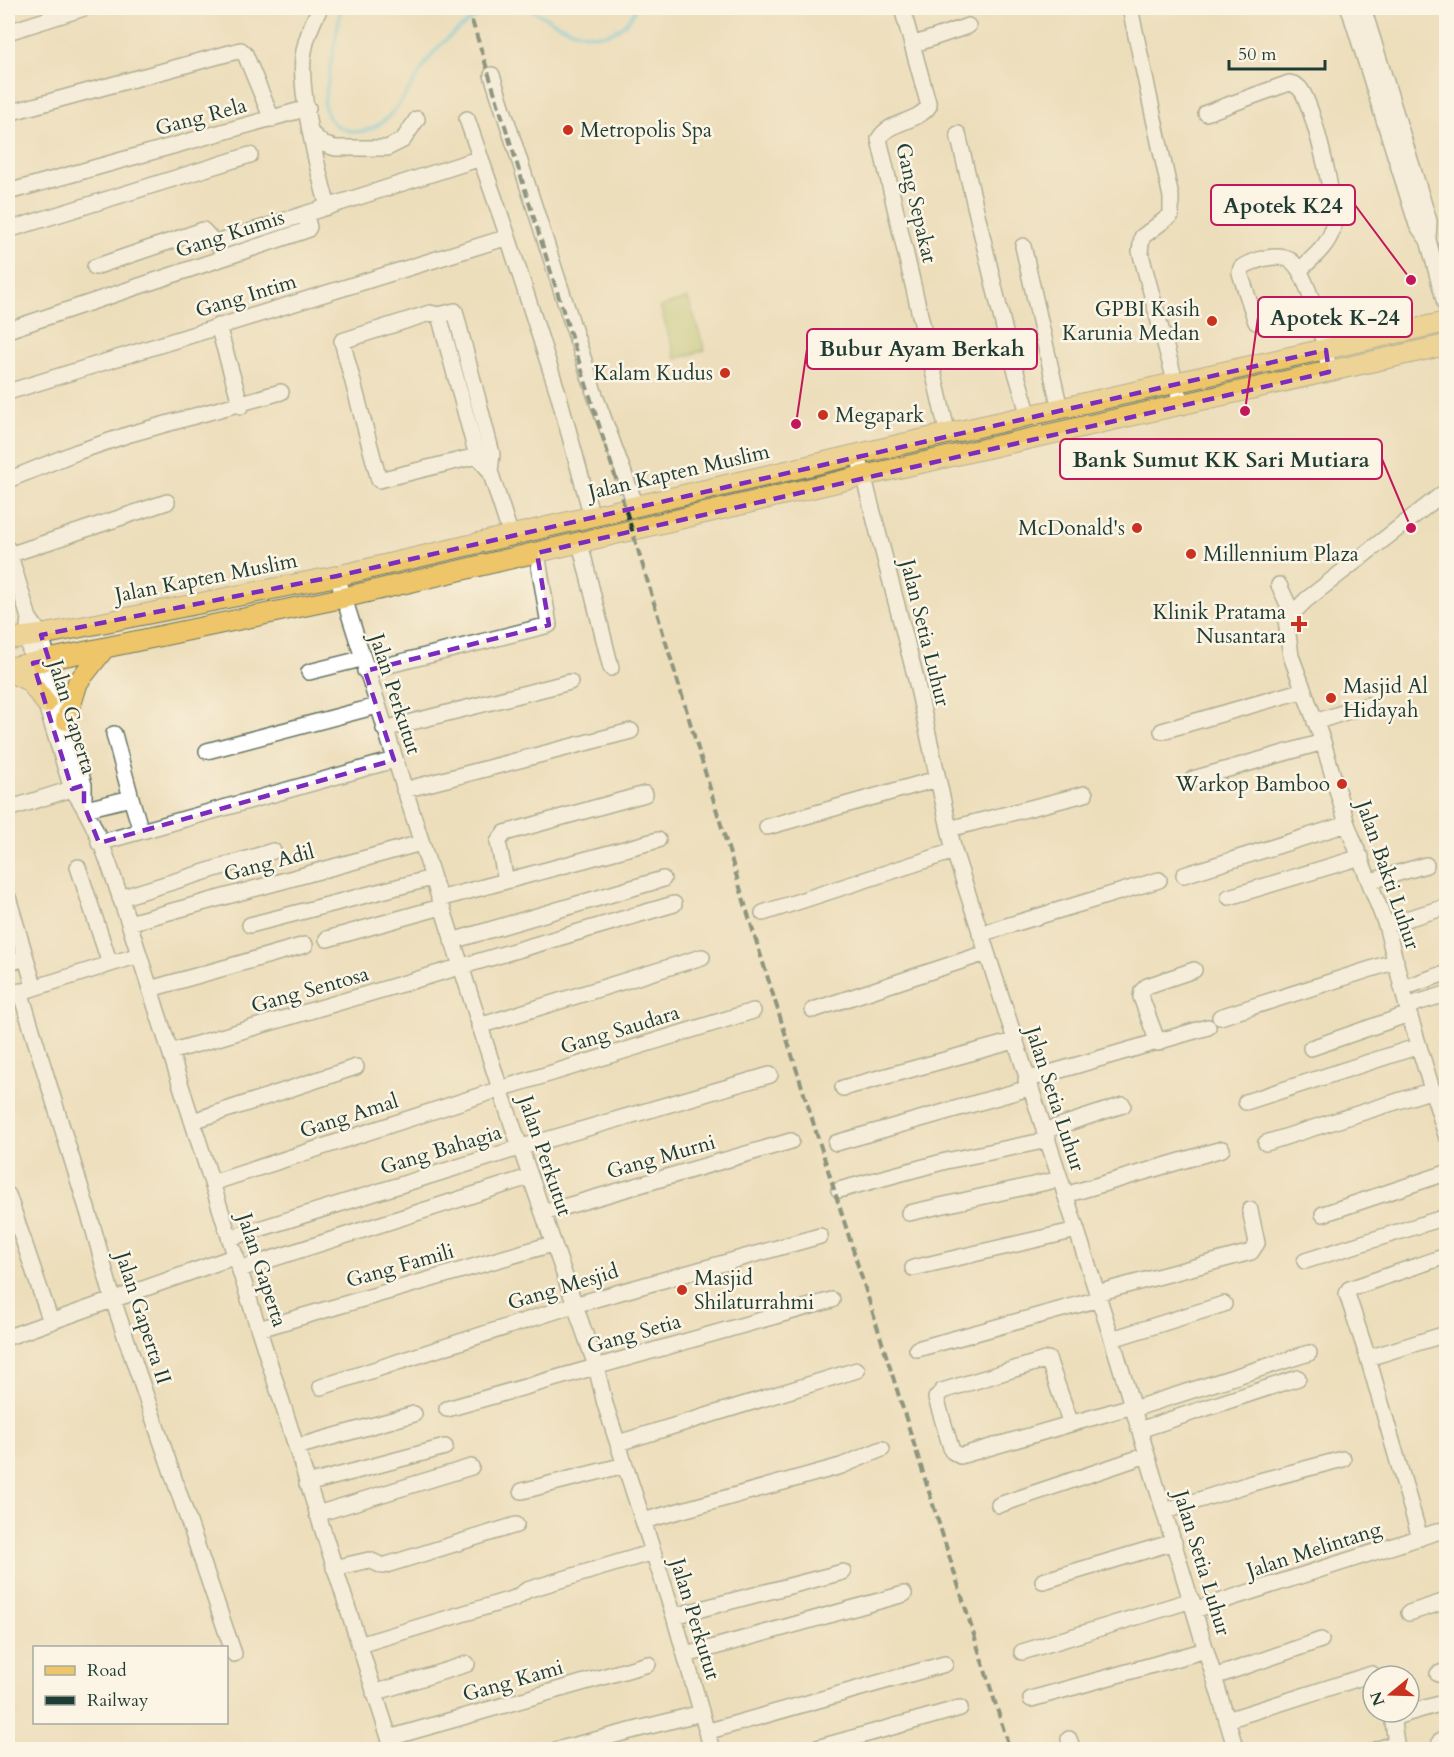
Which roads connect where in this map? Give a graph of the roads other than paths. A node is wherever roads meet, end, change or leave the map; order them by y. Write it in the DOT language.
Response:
graph roads {
  1 [pos="84,8"];
  2 [pos="321,8"];
  3 [pos="902,8"];
  4 [pos="1130,8"];
  5 [pos="1349,8"];
  6 [pos="1363,8"];
  7 [pos="968,26"];
  8 [pos="8,32"];
  9 [pos="912,45"];
  10 [pos="1370,50"];
  11 [pos="492,75"];
  12 [pos="308,108"];
  13 [pos="8,113"];
  14 [pos="1206,113"];
  15 [pos="272,119"];
  16 [pos="417,119"];
  17 [pos="467,119"];
  18 [pos="312,134"];
  19 [pos="958,134"];
  20 [pos="250,154"];
  21 [pos="481,158"];
  22 [pos="8,192"];
  23 [pos="328,207"];
  24 [pos="305,214"];
  25 [pos="8,230"];
  26 [pos="503,239"];
  27 [pos="1023,246"];
  28 [pos="95,267"];
  29 [pos="1300,270"];
  30 [pos="1446,307"];
  31 [pos="439,315"];
  32 [pos="1256,322"];
  33 [pos="1446,322"];
  34 [pos="218,326"];
  35 [pos="8,330"];
  36 [pos="463,341"];
  37 [pos="447,345"];
  38 [pos="1446,345"];
  39 [pos="1326,350"];
  40 [pos="470,369"];
  41 [pos="454,372"];
  42 [pos="1329,372"];
  43 [pos="1176,384"];
  44 [pos="8,392"];
  45 [pos="281,392"];
  46 [pos="241,405"];
  47 [pos="1182,406"];
  48 [pos="1060,409"];
  49 [pos="473,413"];
  50 [pos="1029,416"];
  51 [pos="948,435"];
  52 [pos="858,455"];
  53 [pos="477,456"];
  54 [pos="490,471"];
  55 [pos="863,476"];
  56 [pos="8,480"];
  57 [pos="1446,491"];
  58 [pos="167,502"];
  59 [pos="636,506"];
  60 [pos="592,517"];
  61 [pos="511,536"];
  62 [pos="580,543"];
  63 [pos="8,552"];
  64 [pos="537,553"];
  65 [pos="337,576"];
  66 [pos="1279,585"];
  67 [pos="342,598"];
  68 [pos="1292,612"];
  69 [pos="25,637"];
  70 [pos="104,649"];
  71 [pos="41,662"];
  72 [pos="363,665"];
  73 [pos="611,668"];
  74 [pos="8,669"];
  75 [pos="309,672"];
  76 [pos="570,682"];
  77 [pos="1304,690"];
  78 [pos="46,702"];
  79 [pos="1367,705"];
  80 [pos="377,706"];
  81 [pos="66,720"];
  82 [pos="1315,722"];
  83 [pos="384,729"];
  84 [pos="631,731"];
  85 [pos="1162,731"];
  86 [pos="114,734"];
  87 [pos="1323,742"];
  88 [pos="207,751"];
  89 [pos="394,760"];
  90 [pos="937,779"];
  91 [pos="1193,779"];
  92 [pos="78,787"];
  93 [pos="404,790"];
  94 [pos="645,794"];
  95 [pos="1085,794"];
  96 [pos="131,798"];
  97 [pos="85,807"];
  98 [pos="8,809"];
  99 [pos="1347,824"];
  100 [pos="767,827"];
  101 [pos="949,830"];
  102 [pos="141,831"];
  103 [pos="658,840"];
  104 [pos="99,843"];
  105 [pos="421,843"];
  106 [pos="273,851"];
  107 [pos="954,851"];
  108 [pos="1361,857"];
  109 [pos="1425,865"];
  110 [pos="78,867"];
  111 [pos="1184,874"];
  112 [pos="432,878"];
  113 [pos="663,879"];
  114 [pos="1159,880"];
  115 [pos="506,881"];
  116 [pos="1371,881"];
  117 [pos="8,897"];
  118 [pos="1229,897"];
  119 [pos="120,898"];
  120 [pos="440,903"];
  121 [pos="674,904"];
  122 [pos="1446,907"];
  123 [pos="763,913"];
  124 [pos="129,923"];
  125 [pos="250,925"];
  126 [pos="1386,925"];
  127 [pos="980,934"];
  128 [pos="327,939"];
  129 [pos="452,941"];
  130 [pos="305,945"];
  131 [pos="986,953"];
  132 [pos="139,955"];
  133 [pos="702,957"];
  134 [pos="26,958"];
  135 [pos="1396,961"];
  136 [pos="8,963"];
  137 [pos="110,963"];
  138 [pos="461,968"];
  139 [pos="1194,970"];
  140 [pos="1440,975"];
  141 [pos="150,988"];
  142 [pos="1403,988"];
  143 [pos="21,991"];
  144 [pos="1446,994"];
  145 [pos="813,1010"];
  146 [pos="1408,1010"];
  147 [pos="753,1011"];
  148 [pos="1220,1017"];
  149 [pos="479,1026"];
  150 [pos="1208,1027"];
  151 [pos="1014,1041"];
  152 [pos="1158,1043"];
  153 [pos="1419,1046"];
  154 [pos="1311,1048"];
  155 [pos="170,1052"];
  156 [pos="356,1066"];
  157 [pos="770,1075"];
  158 [pos="1027,1084"];
  159 [pos="843,1088"];
  160 [pos="500,1089"];
  161 [pos="1433,1090"];
  162 [pos="1246,1102"];
  163 [pos="1123,1105"];
  164 [pos="193,1121"];
  165 [pos="1446,1135"];
  166 [pos="1046,1136"];
  167 [pos="791,1141"];
  168 [pos="836,1143"];
  169 [pos="1266,1143"];
  170 [pos="522,1147"];
  171 [pos="1222,1149"];
  172 [pos="1446,1173"];
  173 [pos="529,1177"];
  174 [pos="1060,1179"];
  175 [pos="212,1183"];
  176 [pos="839,1190"];
  177 [pos="1065,1195"];
  178 [pos="8,1196"];
  179 [pos="1250,1210"];
  180 [pos="543,1213"];
  181 [pos="909,1213"];
  182 [pos="1323,1214"];
  183 [pos="1446,1217"];
  184 [pos="1077,1230"];
  185 [pos="820,1236"];
  186 [pos="230,1238"];
  187 [pos="552,1244"];
  188 [pos="1446,1256"];
  189 [pos="1305,1261"];
  190 [pos="238,1263"];
  191 [pos="913,1268"];
  192 [pos="1098,1296"];
  193 [pos="112,1300"];
  194 [pos="832,1300"];
  195 [pos="1224,1304"];
  196 [pos="574,1305"];
  197 [pos="51,1322"];
  198 [pos="259,1329"];
  199 [pos="8,1334"];
  200 [pos="1446,1334"];
  201 [pos="1112,1339"];
  202 [pos="917,1349"];
  203 [pos="1309,1353"];
  204 [pos="1368,1358"];
  205 [pos="596,1366"];
  206 [pos="856,1370"];
  207 [pos="1298,1378"];
  208 [pos="321,1386"];
  209 [pos="1132,1408"];
  210 [pos="447,1409"];
  211 [pos="414,1414"];
  212 [pos="1071,1424"];
  213 [pos="1139,1430"];
  214 [pos="618,1443"];
  215 [pos="296,1447"];
  216 [pos="445,1447"];
  217 [pos="882,1449"];
  218 [pos="1147,1455"];
  219 [pos="1343,1459"];
  220 [pos="625,1465"];
  221 [pos="471,1467"];
  222 [pos="307,1484"];
  223 [pos="522,1491"];
  224 [pos="999,1505"];
  225 [pos="1165,1511"];
  226 [pos="317,1514"];
  227 [pos="643,1521"];
  228 [pos="516,1525"];
  229 [pos="1446,1529"];
  230 [pos="1420,1538"];
  231 [pos="1174,1542"];
  232 [pos="653,1552"];
  233 [pos="334,1568"];
  234 [pos="843,1572"];
  235 [pos="1043,1581"];
  236 [pos="904,1594"];
  237 [pos="1446,1601"];
  238 [pos="1193,1605"];
  239 [pos="1409,1613"];
  240 [pos="674,1616"];
  241 [pos="1321,1640"];
  242 [pos="359,1645"];
  243 [pos="1206,1650"];
  244 [pos="1022,1652"];
  245 [pos="234,1654"];
  246 [pos="686,1655"];
  247 [pos="467,1664"];
  248 [pos="648,1664"];
  249 [pos="945,1664"];
  250 [pos="1214,1677"];
  251 [pos="1361,1677"];
  252 [pos="374,1693"];
  253 [pos="1031,1699"];
  254 [pos="1446,1702"];
  255 [pos="960,1708"];
  256 [pos="701,1713"];
  257 [pos="1227,1720"];
  258 [pos="706,1732"];
  259 [pos="391,1744"];
  260 [pos="556,1749"];
  261 [pos="712,1749"];
  262 [pos="810,1749"];
  263 [pos="1234,1749"];
  264 [pos="1375,1749"];
  1 -- 8 [label="street"];
  2 -- 12 [label="street"];
  3 -- 9 [label="street, Gang Sepakat"];
  4 -- 43 [label="street"];
  5 -- 10 [label="street"];
  6 -- 10 [label="street"];
  7 -- 9 [label="street"];
  9 -- 51 [label="street, Gang Sepakat"];
  10 -- 30 [label="street"];
  11 -- 59 [label="street"];
  12 -- 15 [label="street"];
  12 -- 18 [label="street"];
  13 -- 15 [label="street, Gang Rela"];
  14 -- 29 [label="street"];
  15 -- 22 [label="street, Gang Rela"];
  16 -- 18 [label="street"];
  17 -- 21 [label="street"];
  18 -- 23 [label="street"];
  19 -- 50 [label="street"];
  20 -- 25 [label="street"];
  21 -- 23 [label="street, Gang Kumis"];
  21 -- 26 [label="street"];
  23 -- 24 [label="street, Gang Kumis"];
  24 -- 28 [label="street"];
  24 -- 35 [label="street, Gang Kumis"];
  26 -- 34 [label="street, Gang Intim"];
  26 -- 60 [label="street"];
  27 -- 48 [label="street"];
  29 -- 32 [label="street"];
  29 -- 39 [label="street"];
  31 -- 36 [label="street"];
  31 -- 37 [label="street"];
  31 -- 53 [label="street"];
  33 -- 39 [label="main road, Jalan Kapten Muslim"];
  34 -- 44 [label="street, Gang Intim"];
  34 -- 46 [label="street"];
  36 -- 37 [label="street"];
  36 -- 40 [label="street"];
  37 -- 41 [label="street"];
  38 -- 42 [label="main road"];
  39 -- 42 [label="street"];
  39 -- 43 [label="main road, Jalan Kapten Muslim"];
  40 -- 41 [label="street"];
  40 -- 49 [label="street"];
  41 -- 49 [label="street"];
  42 -- 47 [label="main road"];
  43 -- 47 [label="street"];
  43 -- 48 [label="main road, Jalan Kapten Muslim"];
  45 -- 46 [label="street"];
  46 -- 56 [label="street"];
  47 -- 55 [label="main road"];
  48 -- 50 [label="main road, Jalan Kapten Muslim"];
  49 -- 53 [label="street"];
  49 -- 54 [label="street"];
  50 -- 51 [label="main road, Jalan Kapten Muslim"];
  51 -- 52 [label="main road, Jalan Kapten Muslim"];
  52 -- 55 [label="street, Jalan Setia Luhur"];
  52 -- 59 [label="main road, Jalan Kapten Muslim"];
  53 -- 54 [label="street"];
  54 -- 61 [label="street"];
  55 -- 62 [label="main road"];
  55 -- 90 [label="street, Jalan Setia Luhur"];
  57 -- 68 [label="street"];
  58 -- 63 [label="street"];
  59 -- 60 [label="main road, Jalan Kapten Muslim"];
  60 -- 61 [label="main road, Jalan Kapten Muslim"];
  61 -- 65 [label="main road, Jalan Kapten Muslim"];
  62 -- 64 [label="main road"];
  62 -- 73 [label="street"];
  63 -- 69 [label="street, Jalan Gaperta"];
  64 -- 67 [label="main road"];
  64 -- 72 [label="street"];
  65 -- 67 [label="street, Jalan Perkutut"];
  65 -- 69 [label="main road, Jalan Kapten Muslim"];
  66 -- 68 [label="street"];
  67 -- 70 [label="main road"];
  67 -- 72 [label="street, Jalan Perkutut"];
  68 -- 77 [label="street, Jalan Bakti Luhur"];
  69 -- 71 [label="street, Jalan Gaperta"];
  70 -- 71 [label="main road"];
  70 -- 81 [label="main road"];
  71 -- 74 [label="main road"];
  71 -- 78 [label="street, Jalan Gaperta"];
  71 -- 81 [label="street, Jalan Gaperta"];
  72 -- 75 [label="street"];
  72 -- 80 [label="street, Jalan Perkutut"];
  74 -- 78 [label="main road"];
  76 -- 83 [label="street"];
  77 -- 82 [label="street, Jalan Bakti Luhur"];
  77 -- 85 [label="street"];
  78 -- 92 [label="street, Jalan Gaperta"];
  79 -- 82 [label="street"];
  80 -- 83 [label="street, Jalan Perkutut"];
  80 -- 88 [label="street"];
  81 -- 92 [label="street, Jalan Gaperta"];
  82 -- 87 [label="street, Jalan Bakti Luhur"];
  83 -- 89 [label="street, Jalan Perkutut"];
  84 -- 93 [label="street"];
  86 -- 96 [label="street"];
  87 -- 91 [label="street"];
  87 -- 99 [label="street, Jalan Bakti Luhur"];
  89 -- 93 [label="street, Jalan Perkutut"];
  89 -- 102 [label="street"];
  90 -- 100 [label="street"];
  90 -- 101 [label="street, Jalan Setia Luhur"];
  92 -- 97 [label="street, Jalan Gaperta"];
  92 -- 98 [label="street"];
  93 -- 105 [label="street, Jalan Perkutut"];
  94 -- 115 [label="street"];
  95 -- 101 [label="street"];
  96 -- 97 [label="street"];
  96 -- 102 [label="street"];
  97 -- 104 [label="street, Jalan Gaperta"];
  99 -- 108 [label="street, Jalan Bakti Luhur"];
  99 -- 111 [label="street"];
  101 -- 107 [label="street, Jalan Setia Luhur"];
  102 -- 104 [label="street"];
  103 -- 115 [label="street"];
  104 -- 119 [label="street, Jalan Gaperta"];
  105 -- 112 [label="street, Jalan Perkutut"];
  105 -- 124 [label="street, Gang Adil"];
  106 -- 119 [label="street"];
  107 -- 123 [label="street"];
  107 -- 127 [label="street, Jalan Setia Luhur"];
  108 -- 116 [label="street, Jalan Bakti Luhur"];
  108 -- 118 [label="street"];
  109 -- 116 [label="street"];
  110 -- 137 [label="street"];
  112 -- 120 [label="street, Jalan Perkutut"];
  112 -- 125 [label="street"];
  113 -- 129 [label="street"];
  114 -- 127 [label="street"];
  115 -- 120 [label="street"];
  116 -- 126 [label="street, Jalan Bakti Luhur"];
  117 -- 134 [label="street, Jalan Gaperta II"];
  119 -- 124 [label="street, Jalan Gaperta"];
  120 -- 128 [label="street"];
  120 -- 129 [label="street, Jalan Perkutut"];
  121 -- 138 [label="street, Gang Sentosa"];
  122 -- 126 [label="street"];
  124 -- 132 [label="street, Jalan Gaperta"];
  126 -- 135 [label="street, Jalan Bakti Luhur"];
  127 -- 131 [label="street, Jalan Setia Luhur"];
  129 -- 138 [label="street, Jalan Perkutut"];
  130 -- 141 [label="street"];
  131 -- 145 [label="street"];
  131 -- 151 [label="street, Jalan Setia Luhur"];
  132 -- 137 [label="street"];
  132 -- 141 [label="street, Jalan Gaperta"];
  133 -- 149 [label="street"];
  134 -- 136 [label="street"];
  134 -- 143 [label="street, Jalan Gaperta II"];
  135 -- 142 [label="street, Jalan Bakti Luhur"];
  135 -- 148 [label="street"];
  137 -- 143 [label="street"];
  138 -- 149 [label="street, Jalan Perkutut"];
  138 -- 155 [label="street, Gang Sentosa"];
  139 -- 152 [label="street"];
  140 -- 142 [label="street"];
  141 -- 155 [label="street, Jalan Gaperta"];
  142 -- 146 [label="street, Jalan Bakti Luhur"];
  143 -- 193 [label="street, Jalan Gaperta II"];
  144 -- 146 [label="street"];
  146 -- 153 [label="street, Jalan Bakti Luhur"];
  146 -- 154 [label="street"];
  147 -- 160 [label="street, Gang Saudara"];
  149 -- 160 [label="street, Jalan Perkutut"];
  150 -- 152 [label="street"];
  151 -- 158 [label="street, Jalan Setia Luhur"];
  151 -- 159 [label="street"];
  152 -- 158 [label="street"];
  153 -- 161 [label="street, Jalan Bakti Luhur"];
  153 -- 162 [label="street"];
  155 -- 164 [label="street, Jalan Gaperta"];
  156 -- 164 [label="street"];
  157 -- 170 [label="street, Gang Bahagia"];
  158 -- 166 [label="street, Jalan Setia Luhur"];
  158 -- 168 [label="street"];
  160 -- 170 [label="street, Jalan Perkutut"];
  160 -- 175 [label="street, Gang Amal"];
  161 -- 165 [label="street, Jalan Bakti Luhur"];
  161 -- 169 [label="street"];
  163 -- 166 [label="street"];
  164 -- 175 [label="street, Jalan Gaperta"];
  166 -- 174 [label="street, Jalan Setia Luhur"];
  166 -- 176 [label="street"];
  167 -- 180 [label="street, Gang Murni"];
  170 -- 173 [label="street, Jalan Perkutut"];
  170 -- 186 [label="street, Gang Bahagia"];
  171 -- 177 [label="street"];
  172 -- 182 [label="street"];
  173 -- 180 [label="street, Jalan Perkutut"];
  173 -- 190 [label="street"];
  174 -- 177 [label="street, Jalan Setia Luhur"];
  174 -- 181 [label="street"];
  175 -- 186 [label="street, Jalan Gaperta"];
  177 -- 184 [label="street, Jalan Setia Luhur"];
  178 -- 197 [label="street"];
  179 -- 192 [label="street"];
  180 -- 187 [label="street, Jalan Perkutut"];
  183 -- 189 [label="street"];
  184 -- 191 [label="street"];
  184 -- 192 [label="street, Jalan Setia Luhur"];
  185 -- 196 [label="street, Gang Mesjid"];
  186 -- 190 [label="street, Jalan Gaperta"];
  187 -- 196 [label="street, Jalan Perkutut"];
  187 -- 198 [label="street, Gang Famili"];
  188 -- 204 [label="street"];
  190 -- 193 [label="street"];
  190 -- 198 [label="street, Jalan Gaperta"];
  192 -- 201 [label="street, Jalan Setia Luhur"];
  192 -- 202 [label="street"];
  193 -- 197 [label="street"];
  193 -- 245 [label="street, Jalan Gaperta II"];
  194 -- 205 [label="street, Gang Setia"];
  195 -- 201 [label="street"];
  196 -- 205 [label="street, Jalan Perkutut"];
  196 -- 208 [label="street, Gang Mesjid"];
  197 -- 199 [label="street"];
  198 -- 215 [label="street, Jalan Gaperta"];
  200 -- 204 [label="street"];
  201 -- 209 [label="street, Jalan Setia Luhur"];
  203 -- 209 [label="street"];
  204 -- 230 [label="street"];
  205 -- 210 [label="street, Gang Setia"];
  205 -- 214 [label="street, Jalan Perkutut"];
  206 -- 214 [label="street"];
  207 -- 213 [label="street"];
  209 -- 212 [label="street"];
  209 -- 213 [label="street, Jalan Setia Luhur"];
  211 -- 215 [label="street"];
  212 -- 212 [label="street"];
  213 -- 218 [label="street, Jalan Setia Luhur"];
  214 -- 220 [label="street, Jalan Perkutut"];
  215 -- 222 [label="street, Jalan Gaperta"];
  216 -- 222 [label="street"];
  217 -- 227 [label="street"];
  218 -- 224 [label="street"];
  218 -- 225 [label="street, Jalan Setia Luhur"];
  219 -- 225 [label="street"];
  220 -- 223 [label="street"];
  220 -- 227 [label="street, Jalan Perkutut"];
  221 -- 226 [label="street"];
  222 -- 226 [label="street, Jalan Gaperta"];
  225 -- 231 [label="street, Jalan Setia Luhur"];
  226 -- 233 [label="street, Jalan Gaperta"];
  227 -- 232 [label="street, Jalan Perkutut"];
  228 -- 233 [label="street"];
  229 -- 230 [label="street, Jalan Melintang"];
  230 -- 238 [label="street, Jalan Melintang"];
  231 -- 235 [label="street"];
  231 -- 238 [label="street, Jalan Setia Luhur"];
  232 -- 240 [label="street, Jalan Perkutut"];
  232 -- 242 [label="street"];
  233 -- 242 [label="street, Jalan Gaperta"];
  234 -- 240 [label="street"];
  236 -- 246 [label="street"];
  237 -- 239 [label="street"];
  238 -- 243 [label="street, Jalan Setia Luhur"];
  238 -- 244 [label="street, Jalan Melintang"];
  240 -- 246 [label="street, Jalan Perkutut"];
  241 -- 250 [label="street"];
  242 -- 252 [label="street, Jalan Gaperta"];
  243 -- 250 [label="street, Jalan Setia Luhur"];
  243 -- 253 [label="street"];
  246 -- 256 [label="street, Jalan Perkutut"];
  247 -- 252 [label="street"];
  248 -- 259 [label="street, Gang Kami"];
  249 -- 258 [label="street"];
  250 -- 257 [label="street, Jalan Setia Luhur"];
  251 -- 257 [label="street"];
  252 -- 259 [label="street, Jalan Gaperta"];
  254 -- 264 [label="street"];
  255 -- 262 [label="street"];
  256 -- 258 [label="street, Jalan Perkutut"];
  256 -- 260 [label="street"];
  257 -- 263 [label="street, Jalan Setia Luhur"];
  258 -- 261 [label="street, Jalan Perkutut"];
}
